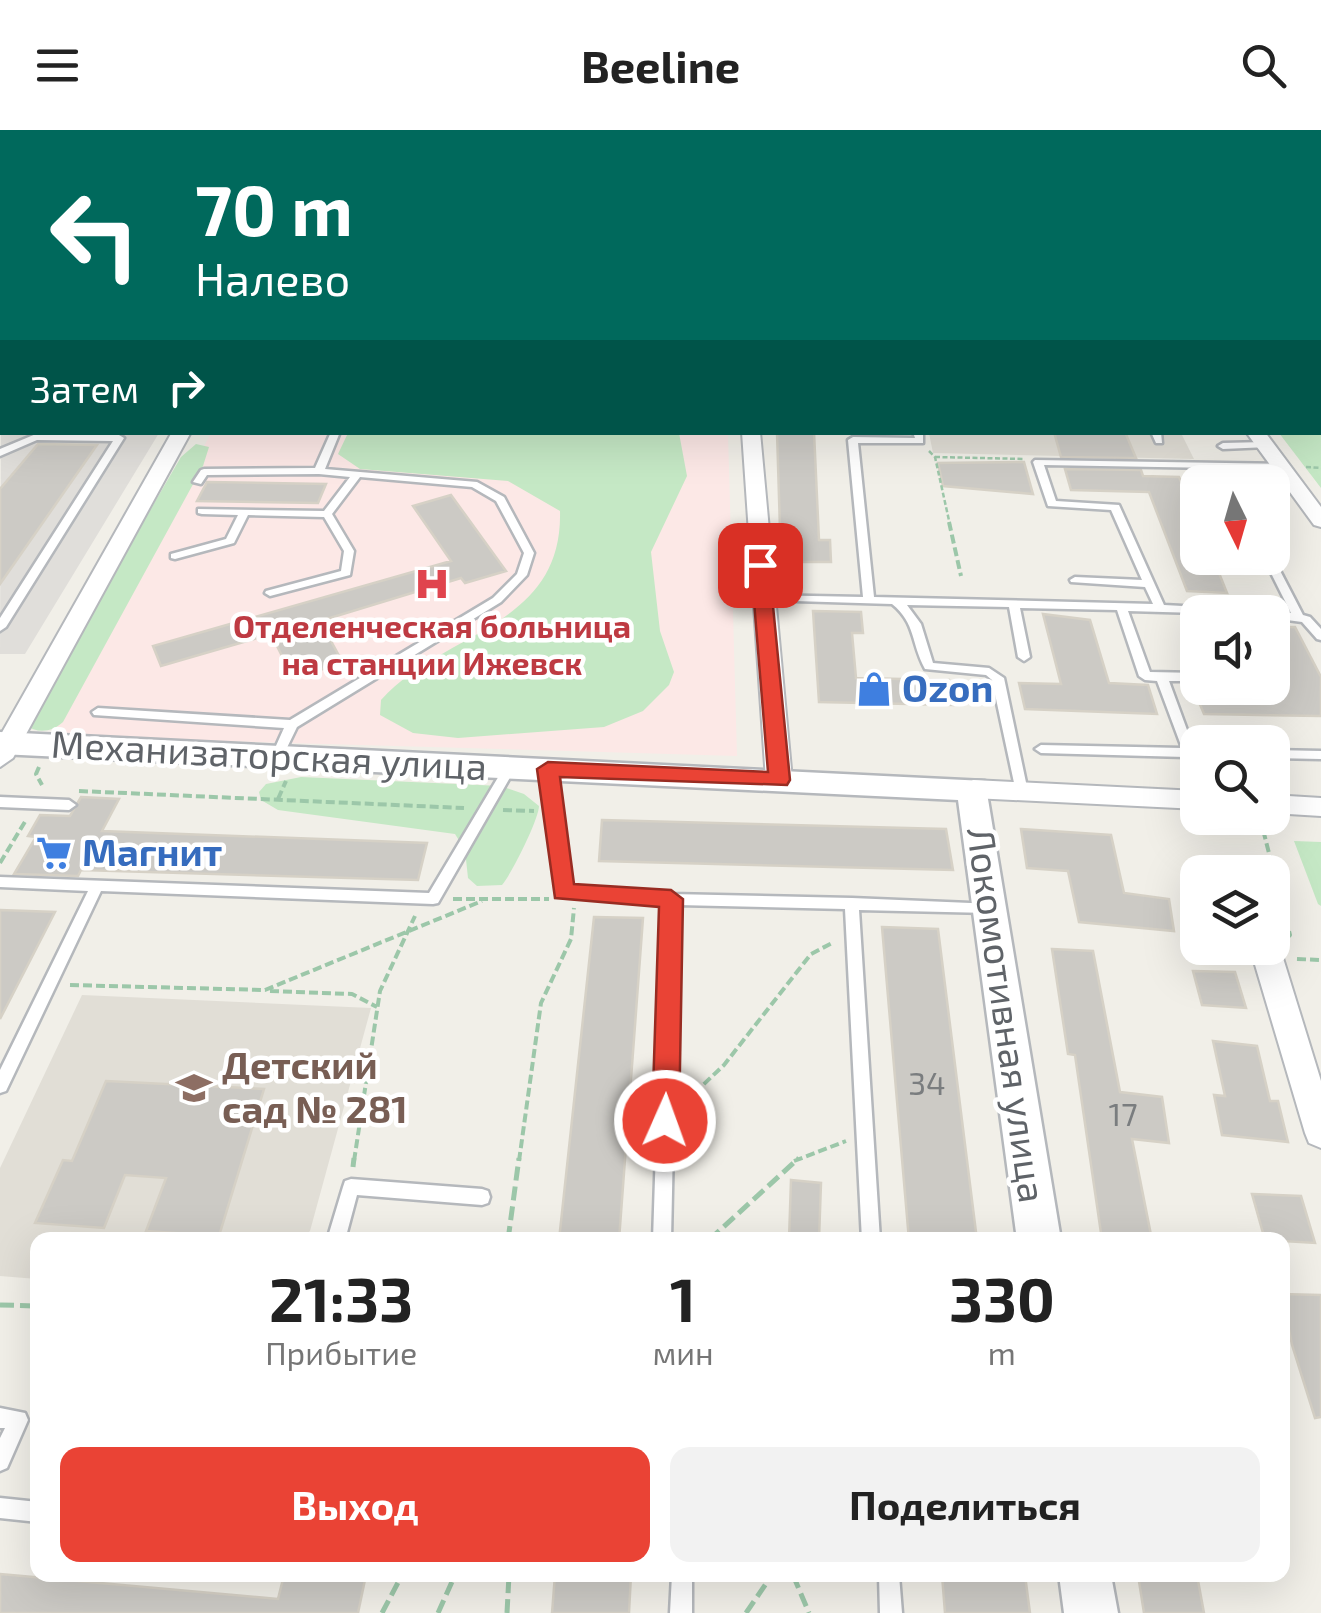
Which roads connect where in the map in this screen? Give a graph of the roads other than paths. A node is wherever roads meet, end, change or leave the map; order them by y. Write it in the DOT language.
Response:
graph roads {
  1 [pos="180,435"];
  2 [pos="335,435"];
  3 [pos="751,435"];
  4 [pos="919,437"];
  5 [pos="1260,439"];
  6 [pos="1223,446"];
  7 [pos="0,453"];
  8 [pos="1218,465"];
  9 [pos="1278,465"];
  10 [pos="319,471"];
  11 [pos="358,473"];
  12 [pos="1290,480"];
  13 [pos="198,482"];
  14 [pos="202,511"];
  15 [pos="245,512"];
  16 [pos="327,514"];
  17 [pos="1321,520"];
  18 [pos="174,556"];
  19 [pos="1277,575"];
  20 [pos="1075,580"];
  21 [pos="1149,584"];
  22 [pos="270,593"];
  23 [pos="762,598"];
  24 [pos="869,599"];
  25 [pos="895,600"];
  26 [pos="1014,604"];
  27 [pos="1121,608"];
  28 [pos="1160,608"];
  29 [pos="1180,610"];
  30 [pos="1290,615"];
  31 [pos="1298,616"];
  32 [pos="0,627"];
  33 [pos="1321,636"];
  34 [pos="1024,657"];
  35 [pos="1162,677"];
  36 [pos="1180,677"];
  37 [pos="98,712"];
  38 [pos="292,724"];
  39 [pos="1182,725"];
  40 [pos="3,748"];
  41 [pos="1041,749"];
  42 [pos="1180,753"];
  43 [pos="1290,754"];
  44 [pos="1321,755"];
  45 [pos="276,757"];
  46 [pos="510,768"];
  47 [pos="548,769"];
  48 [pos="780,780"];
  49 [pos="973,789"];
  50 [pos="1022,792"];
  51 [pos="1180,799"];
  52 [pos="0,802"];
  53 [pos="69,804"];
  54 [pos="1290,805"];
  55 [pos="1321,807"];
  56 [pos="0,882"];
  57 [pos="96,888"];
  58 [pos="671,899"];
  59 [pos="852,903"];
  60 [pos="992,908"];
  61 [pos="1270,965"];
  62 [pos="0,1086"];
  63 [pos="1321,1133"];
  64 [pos="482,1197"];
  65 [pos="338,1232"];
  66 [pos="662,1232"];
  67 [pos="871,1232"];
  68 [pos="1038,1232"];
  69 [pos="0,1418"];
  70 [pos="0,1461"];
  71 [pos="0,1508"];
  72 [pos="30,1511"];
  73 [pos="682,1582"];
  74 [pos="889,1582"];
  75 [pos="1086,1582"];
  76 [pos="681,1613"];
  77 [pos="891,1613"];
  78 [pos="1090,1613"];
  1 -- 40 [label="street"];
  2 -- 10 [label="lane"];
  3 -- 23 [label="street"];
  4 -- 24 [label="lane"];
  5 -- 6 [label="lane"];
  5 -- 9 [label="street"];
  7 -- 32 [label="lane"];
  8 -- 21 [label="lane"];
  10 -- 11 [label="lane"];
  10 -- 13 [label="lane"];
  11 -- 16 [label="lane"];
  11 -- 38 [label="lane"];
  12 -- 17 [label="street"];
  14 -- 15 [label="lane"];
  15 -- 16 [label="lane"];
  15 -- 18 [label="lane"];
  16 -- 22 [label="lane"];
  19 -- 31 [label="lane"];
  20 -- 21 [label="lane"];
  21 -- 28 [label="lane"];
  23 -- 24 [label="lane"];
  23 -- 48 [label="street"];
  24 -- 25 [label="lane"];
  25 -- 26 [label="lane"];
  25 -- 50 [label="lane"];
  26 -- 27 [label="lane"];
  26 -- 34 [label="lane"];
  27 -- 28 [label="lane"];
  27 -- 35 [label="lane"];
  28 -- 29 [label="lane"];
  30 -- 31 [label="lane"];
  31 -- 33 [label="lane"];
  35 -- 36 [label="lane"];
  35 -- 39 [label="lane"];
  37 -- 38 [label="lane"];
  38 -- 45 [label="lane"];
  40 -- 45 [label="street, Механизаторская улица"];
  41 -- 42 [label="lane"];
  43 -- 44 [label="lane"];
  45 -- 46 [label="street, Механизаторская улица"];
  46 -- 47 [label="street, Механизаторская улица"];
  46 -- 57 [label="lane"];
  47 -- 48 [label="street, Механизаторская улица"];
  47 -- 58 [label="lane"];
  48 -- 49 [label="street, Механизаторская улица"];
  49 -- 50 [label="street, Механизаторская улица"];
  49 -- 60 [label="street, Локомотивная улица"];
  50 -- 51 [label="street, Механизаторская улица"];
  52 -- 53 [label="lane"];
  54 -- 55 [label="street"];
  56 -- 57 [label="lane"];
  57 -- 62 [label="lane"];
  58 -- 59 [label="lane"];
  58 -- 66 [label="lane"];
  59 -- 60 [label="lane"];
  59 -- 67 [label="lane"];
  60 -- 68 [label="street, Локомотивная улица"];
  61 -- 63 [label="street"];
  64 -- 65 [label="lane"];
  69 -- 70 [label="lane"];
  71 -- 72 [label="lane"];
  73 -- 76 [label="lane"];
  74 -- 77 [label="lane"];
  75 -- 78 [label="street"];
}
